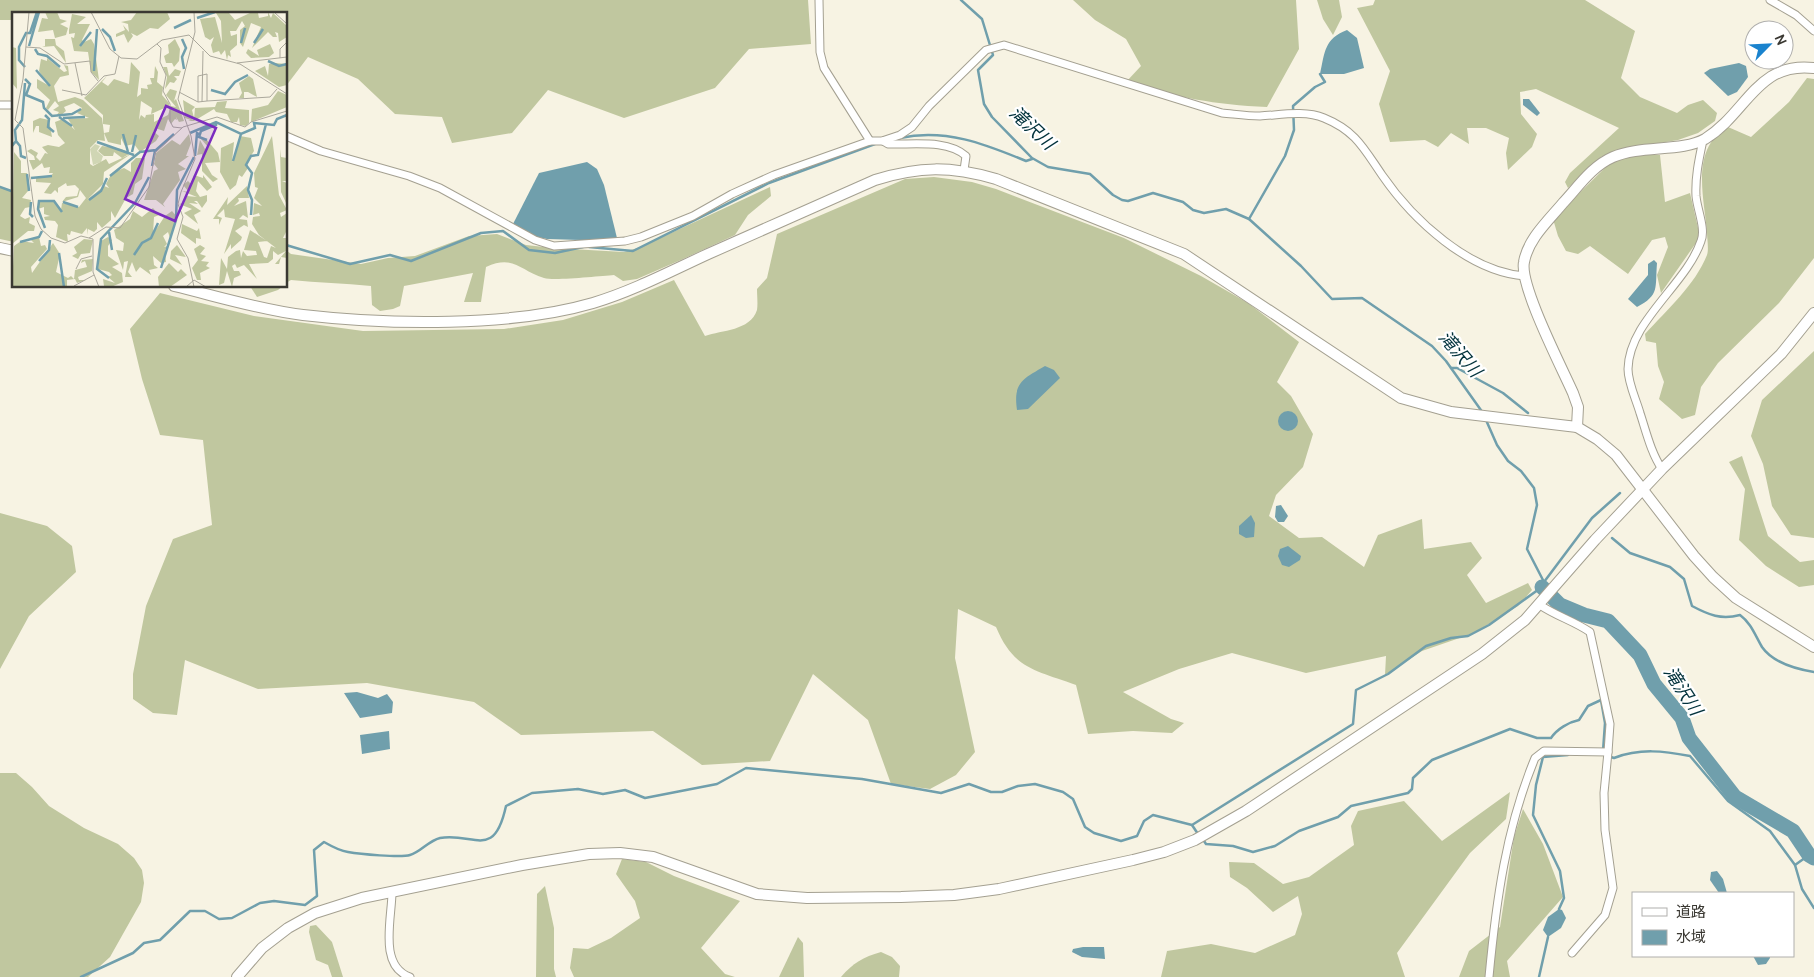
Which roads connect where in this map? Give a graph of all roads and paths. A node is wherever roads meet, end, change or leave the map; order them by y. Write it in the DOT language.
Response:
graph roads {
  1 [pos="819,0"];
  2 [pos="1770,0"];
  3 [pos="1814,31"];
  4 [pos="1814,68"];
  5 [pos="288,137"];
  6 [pos="1703,140"];
  7 [pos="870,141"];
  8 [pos="882,141"];
  9 [pos="964,170"];
  10 [pos="1525,276"];
  11 [pos="183,288"];
  12 [pos="1814,313"];
  13 [pos="1577,427"];
  14 [pos="1662,469"];
  15 [pos="1643,491"];
  16 [pos="1540,605"];
  17 [pos="1814,647"];
  18 [pos="1608,752"];
  19 [pos="392,892"];
  20 [pos="1572,953"];
  21 [pos="237,977"];
  22 [pos="410,977"];
  23 [pos="1489,977"];
  1 -- 7 [label="street"];
  2 -- 3 [label="street"];
  4 -- 6 [label="street"];
  5 -- 7 [label="street"];
  6 -- 10 [label="street"];
  6 -- 14 [label="street"];
  7 -- 8 [label="street"];
  8 -- 9 [label="street"];
  8 -- 10 [label="street"];
  9 -- 11 [label="street"];
  9 -- 13 [label="street"];
  10 -- 13 [label="street"];
  12 -- 14 [label="street"];
  13 -- 15 [label="street"];
  14 -- 15 [label="street"];
  15 -- 16 [label="street"];
  15 -- 17 [label="street"];
  16 -- 18 [label="street"];
  16 -- 19 [label="street"];
  18 -- 20 [label="street"];
  18 -- 23 [label="street"];
  19 -- 21 [label="street"];
  19 -- 22 [label="street"];
}
